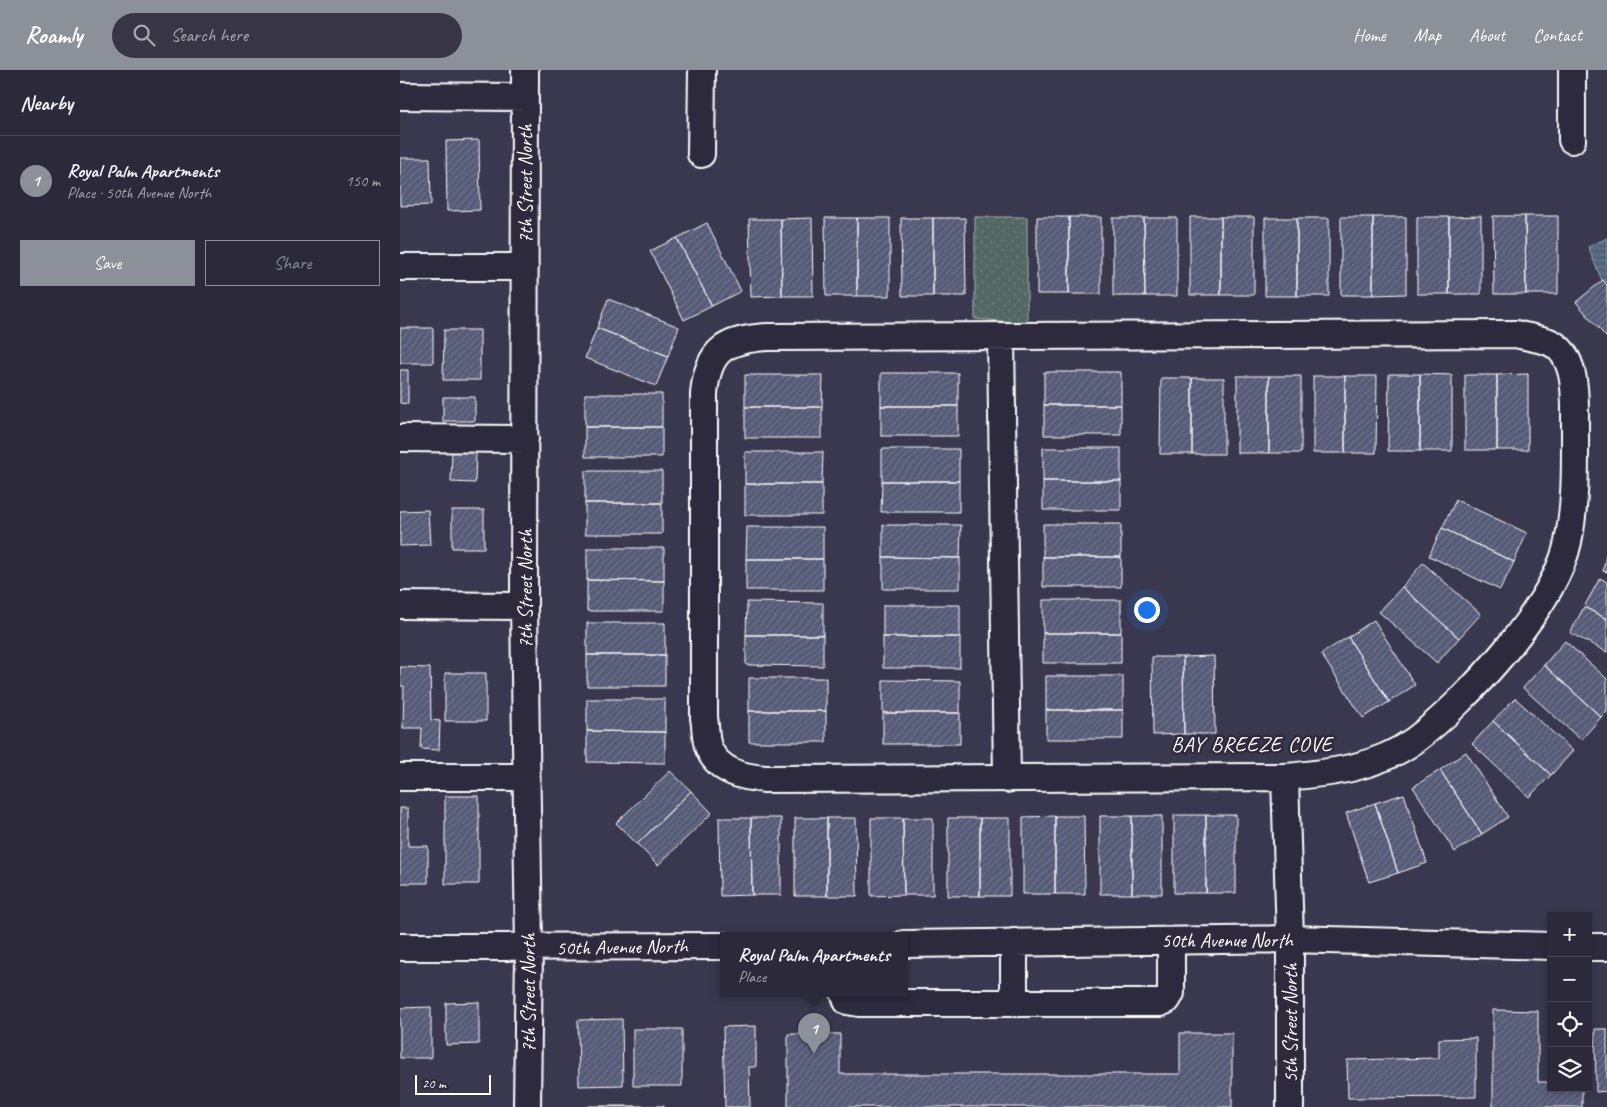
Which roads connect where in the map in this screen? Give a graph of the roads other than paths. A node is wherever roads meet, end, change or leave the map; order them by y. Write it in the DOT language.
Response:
graph roads {
  1 [pos="525,70"];
  2 [pos="702,70"];
  3 [pos="1572,70"];
  4 [pos="400,96"];
  5 [pos="525,97"];
  6 [pos="1572,140"];
  7 [pos="701,154"];
  8 [pos="400,267"];
  9 [pos="525,267"];
  10 [pos="1001,338"];
  11 [pos="400,438"];
  12 [pos="524,439"];
  13 [pos="400,606"];
  14 [pos="524,606"];
  15 [pos="400,777"];
  16 [pos="526,777"];
  17 [pos="1285,777"];
  18 [pos="1007,778"];
  19 [pos="1290,940"];
  20 [pos="1171,941"];
  21 [pos="1014,942"];
  22 [pos="908,944"];
  23 [pos="720,946"];
  24 [pos="1547,946"];
  25 [pos="400,947"];
  26 [pos="1592,947"];
  27 [pos="1607,947"];
  28 [pos="529,948"];
  29 [pos="846,997"];
  30 [pos="1014,1002"];
  31 [pos="527,1107"];
  32 [pos="1290,1107"];
  1 -- 5 [label="street, 7th Street North"];
  2 -- 7 [label="street"];
  3 -- 6 [label="street"];
  4 -- 5 [label="street"];
  5 -- 9 [label="street, 7th Street North"];
  8 -- 9 [label="street"];
  9 -- 12 [label="street, 7th Street North"];
  10 -- 17 [label="street"];
  10 -- 18 [label="street"];
  10 -- 18 [label="street"];
  11 -- 12 [label="street"];
  12 -- 14 [label="street, 7th Street North"];
  13 -- 14 [label="street"];
  14 -- 16 [label="street, 7th Street North"];
  15 -- 16 [label="street"];
  16 -- 28 [label="street, 7th Street North"];
  17 -- 18 [label="street"];
  17 -- 19 [label="street, 5th Street North"];
  19 -- 20 [label="street, 50th Avenue North"];
  19 -- 24 [label="street, 50th Avenue North"];
  19 -- 32 [label="street, 5th Street North"];
  20 -- 21 [label="street, 50th Avenue North"];
  20 -- 30 [label="street"];
  21 -- 22 [label="street, 50th Avenue North"];
  21 -- 30 [label="street"];
  23 -- 28 [label="street, 50th Avenue North"];
  25 -- 28 [label="street, 50th Avenue North"];
  26 -- 27 [label="street"];
  28 -- 31 [label="street, 7th Street North"];
  29 -- 30 [label="street"];
}
